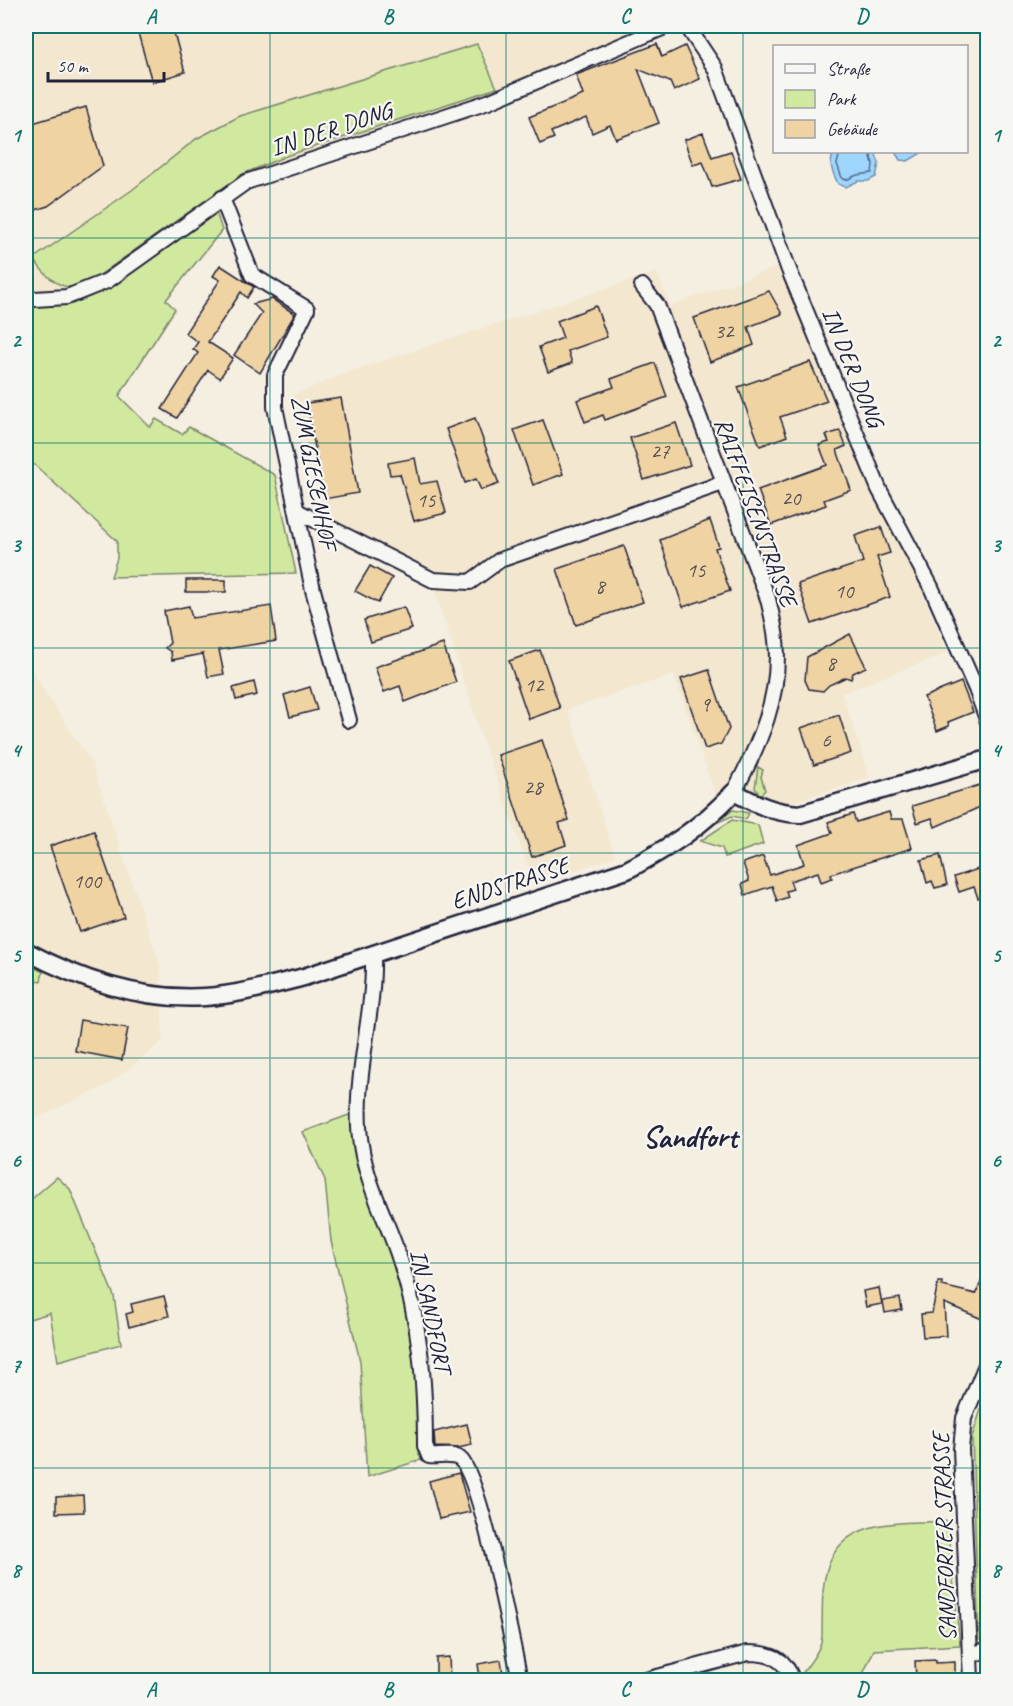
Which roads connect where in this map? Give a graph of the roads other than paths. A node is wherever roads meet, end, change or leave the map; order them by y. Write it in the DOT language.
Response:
graph roads {
  1 [pos="668,26"];
  2 [pos="687,26"];
  3 [pos="222,198"];
  4 [pos="642,286"];
  5 [pos="26,297"];
  6 [pos="723,483"];
  7 [pos="297,511"];
  8 [pos="349,720"];
  9 [pos="987,722"];
  10 [pos="987,759"];
  11 [pos="734,792"];
  12 [pos="26,951"];
  13 [pos="373,955"];
  14 [pos="987,1360"];
  15 [pos="987,1649"];
  16 [pos="970,1656"];
  17 [pos="520,1680"];
  18 [pos="646,1680"];
  19 [pos="792,1680"];
  20 [pos="971,1680"];
  1 -- 3 [label="street, IN DER DONG"];
  2 -- 9 [label="street, IN DER DONG"];
  3 -- 5 [label="street, IN DER DONG"];
  3 -- 7 [label="street, ZUM GIESENHOF"];
  4 -- 6 [label="street, RAIFFEISENSTRASSE"];
  6 -- 7 [label="street"];
  6 -- 11 [label="street, RAIFFEISENSTRASSE"];
  7 -- 8 [label="street, ZUM GIESENHOF"];
  10 -- 11 [label="street"];
  11 -- 13 [label="street, ENDSTRASSE"];
  12 -- 13 [label="street, ENDSTRASSE"];
  13 -- 17 [label="street, IN SANDFORT"];
  14 -- 16 [label="street, SANDFORTER STRASSE"];
  15 -- 16 [label="street"];
  16 -- 20 [label="street, SANDFORTER STRASSE"];
  18 -- 19 [label="street"];
}
